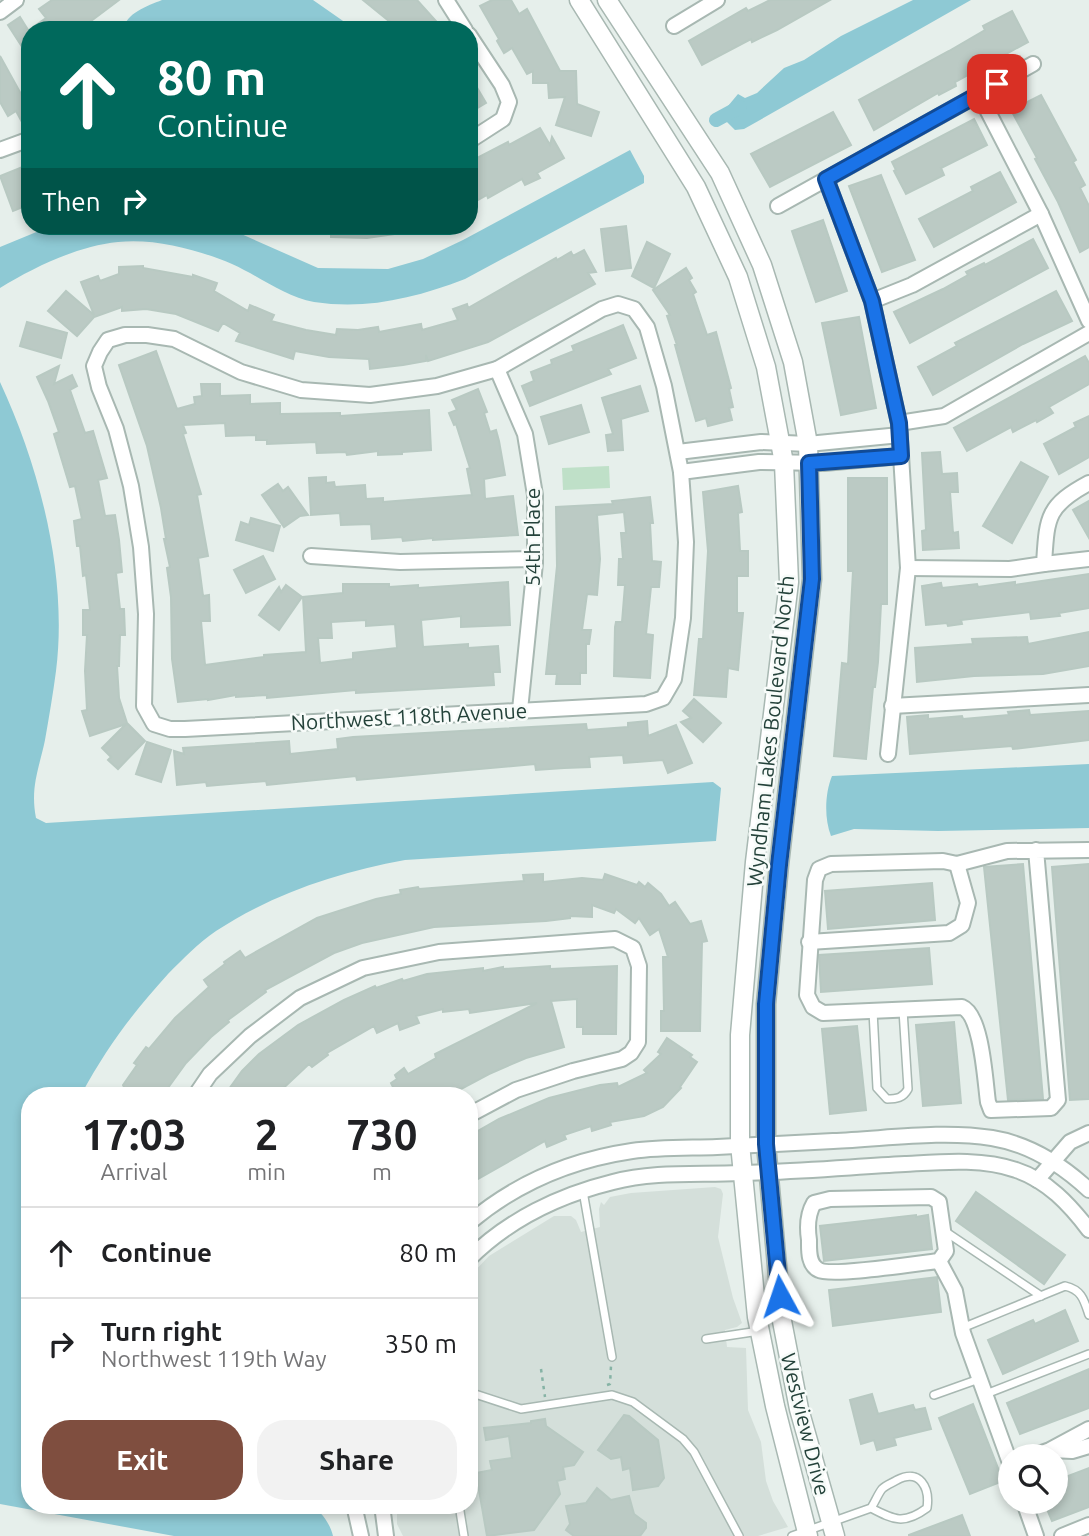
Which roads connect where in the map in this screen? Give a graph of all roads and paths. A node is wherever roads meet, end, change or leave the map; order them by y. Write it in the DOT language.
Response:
graph roads {
  1 [pos="16,0"];
  2 [pos="579,0"];
  3 [pos="607,0"];
  4 [pos="717,0"];
  5 [pos="448,1"];
  6 [pos="0,12"];
  7 [pos="460,21"];
  8 [pos="674,26"];
  9 [pos="478,49"];
  10 [pos="1033,64"];
  11 [pos="979,94"];
  12 [pos="478,135"];
  13 [pos="21,142"];
  14 [pos="0,150"];
  15 [pos="826,179"];
  16 [pos="778,206"];
  17 [pos="1041,215"];
  18 [pos="872,301"];
  19 [pos="1089,321"];
  20 [pos="1089,333"];
  21 [pos="498,369"];
  22 [pos="899,429"];
  23 [pos="865,438"];
  24 [pos="780,441"];
  25 [pos="808,444"];
  26 [pos="713,447"];
  27 [pos="678,452"];
  28 [pos="901,456"];
  29 [pos="867,459"];
  30 [pos="784,463"];
  31 [pos="809,463"];
  32 [pos="716,467"];
  33 [pos="681,472"];
  34 [pos="1089,483"];
  35 [pos="311,556"];
  36 [pos="535,559"];
  37 [pos="1089,559"];
  38 [pos="1044,564"];
  39 [pos="908,568"];
  40 [pos="1089,695"];
  41 [pos="892,706"];
  42 [pos="520,710"];
  43 [pos="888,754"];
  44 [pos="1035,850"];
  45 [pos="1089,850"];
  46 [pos="957,864"];
  47 [pos="809,942"];
  48 [pos="902,1010"];
  49 [pos="873,1011"];
  50 [pos="201,1087"];
  51 [pos="478,1110"];
  52 [pos="1089,1133"];
  53 [pos="740,1144"];
  54 [pos="766,1144"];
  55 [pos="1052,1161"];
  56 [pos="768,1171"];
  57 [pos="742,1173"];
  58 [pos="1037,1180"];
  59 [pos="1089,1190"];
  60 [pos="583,1191"];
  61 [pos="478,1215"];
  62 [pos="943,1230"];
  63 [pos="1089,1230"];
  64 [pos="478,1251"];
  65 [pos="940,1261"];
  66 [pos="1041,1296"];
  67 [pos="1089,1315"];
  68 [pos="962,1328"];
  69 [pos="760,1331"];
  70 [pos="706,1339"];
  71 [pos="1089,1354"];
  72 [pos="612,1357"];
  73 [pos="541,1369"];
  74 [pos="979,1379"];
  75 [pos="601,1387"];
  76 [pos="478,1395"];
  77 [pos="934,1395"];
  78 [pos="985,1395"];
  79 [pos="545,1399"];
  80 [pos="1089,1429"];
  81 [pos="1003,1444"];
  82 [pos="1061,1444"];
  83 [pos="1089,1446"];
  84 [pos="1068,1451"];
  85 [pos="871,1508"];
  86 [pos="356,1514"];
  87 [pos="383,1514"];
  88 [pos="460,1514"];
  89 [pos="1028,1514"];
  90 [pos="1089,1525"];
  91 [pos="833,1529"];
  92 [pos="802,1535"];
  93 [pos="361,1536"];
  94 [pos="386,1536"];
  95 [pos="464,1536"];
  96 [pos="739,1536"];
  97 [pos="1036,1536"];
  98 [pos="1062,1536"];
  1 -- 6 [label="street"];
  2 -- 24 [label="street, Wyndham Lakes Boulevard North"];
  3 -- 25 [label="street, Wyndham Lakes Boulevard North"];
  4 -- 8 [label="street"];
  5 -- 7 [label="street"];
  9 -- 12 [label="street"];
  10 -- 11 [label="street"];
  11 -- 15 [label="street"];
  11 -- 17 [label="street"];
  13 -- 14 [label="street"];
  15 -- 16 [label="street"];
  15 -- 18 [label="street"];
  17 -- 18 [label="street"];
  17 -- 19 [label="street"];
  18 -- 22 [label="street"];
  20 -- 22 [label="street"];
  21 -- 27 [label="street"];
  21 -- 36 [label="street, 54th Place"];
  21 -- 42 [label="street, Northwest 118th Avenue"];
  22 -- 23 [label="street"];
  22 -- 28 [label="street"];
  23 -- 25 [label="street"];
  23 -- 29 [label="lane"];
  24 -- 25 [label="street"];
  24 -- 26 [label="street"];
  24 -- 30 [label="street, Wyndham Lakes Boulevard North"];
  25 -- 31 [label="street, Wyndham Lakes Boulevard North"];
  26 -- 27 [label="street"];
  26 -- 32 [label="lane"];
  27 -- 33 [label="street"];
  28 -- 29 [label="street"];
  28 -- 39 [label="street"];
  29 -- 31 [label="street"];
  30 -- 31 [label="street"];
  30 -- 32 [label="street"];
  30 -- 53 [label="street, Wyndham Lakes Boulevard North"];
  31 -- 54 [label="street, Wyndham Lakes Boulevard North"];
  32 -- 33 [label="street"];
  33 -- 42 [label="street, Northwest 118th Avenue"];
  34 -- 38 [label="street"];
  35 -- 36 [label="street"];
  36 -- 42 [label="street, 54th Place"];
  37 -- 38 [label="street"];
  38 -- 39 [label="street"];
  39 -- 41 [label="street"];
  40 -- 41 [label="street"];
  41 -- 43 [label="street"];
  44 -- 45 [label="street"];
  44 -- 46 [label="street"];
  44 -- 48 [label="street"];
  46 -- 47 [label="street"];
  46 -- 47 [label="street"];
  47 -- 49 [label="street"];
  48 -- 49 [label="street"];
  48 -- 49 [label="lane"];
  50 -- 51 [label="street"];
  52 -- 55 [label="street"];
  53 -- 54 [label="street"];
  53 -- 57 [label="street, Wyndham Lakes Boulevard North"];
  53 -- 61 [label="street"];
  54 -- 55 [label="street"];
  54 -- 56 [label="street, Westview Drive"];
  55 -- 58 [label="street"];
  55 -- 59 [label="street"];
  56 -- 57 [label="street"];
  56 -- 58 [label="street"];
  56 -- 91 [label="street, Westview Drive"];
  57 -- 60 [label="street"];
  57 -- 69 [label="street, Westview Drive"];
  58 -- 63 [label="street"];
  60 -- 64 [label="street"];
  60 -- 72 [label="lane"];
  62 -- 65 [label="street"];
  62 -- 65 [label="street"];
  62 -- 66 [label="lane"];
  65 -- 68 [label="street"];
  66 -- 67 [label="lane"];
  66 -- 68 [label="lane"];
  68 -- 74 [label="street"];
  69 -- 70 [label="lane"];
  69 -- 92 [label="street, Westview Drive"];
  71 -- 78 [label="lane"];
  72 -- 75 [label="path"];
  73 -- 79 [label="path"];
  74 -- 77 [label="lane"];
  74 -- 78 [label="street"];
  76 -- 96 [label="lane"];
  78 -- 81 [label="street"];
  80 -- 82 [label="street"];
  83 -- 84 [label="street"];
  85 -- 85 [label="lane"];
  85 -- 91 [label="lane"];
  86 -- 93 [label="street"];
  87 -- 94 [label="street"];
  88 -- 95 [label="lane"];
  89 -- 97 [label="street"];
  90 -- 98 [label="street"];
  91 -- 92 [label="lane"];
}
